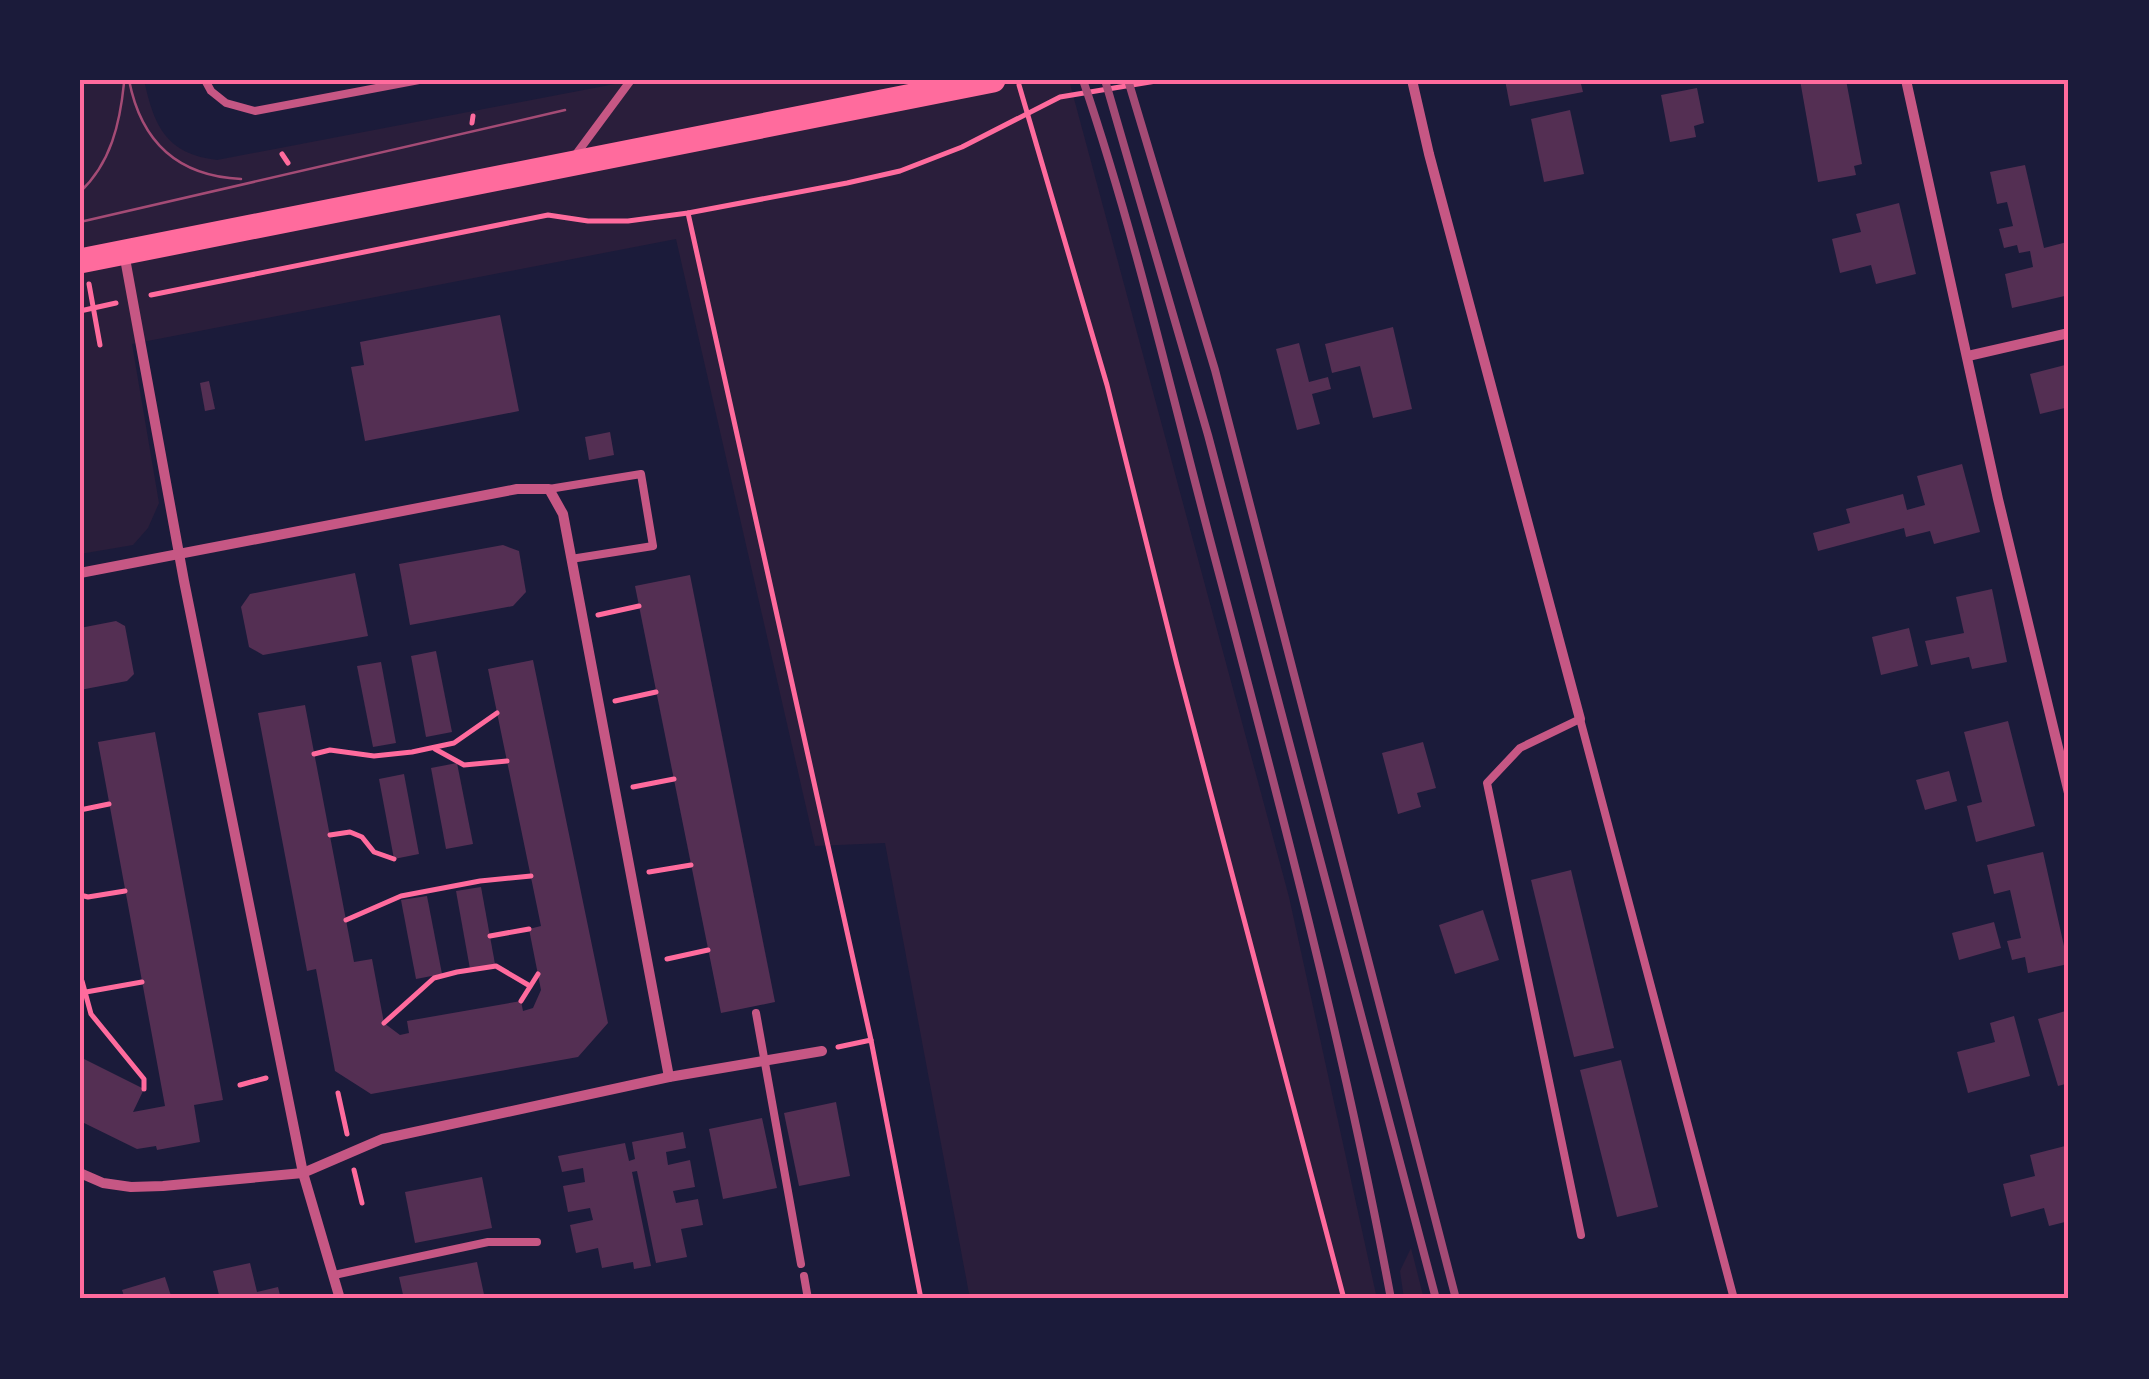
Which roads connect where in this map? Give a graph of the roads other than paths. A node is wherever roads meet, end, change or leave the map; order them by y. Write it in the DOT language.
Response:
graph roads {
  1 [pos="205,80"];
  2 [pos="419,80"];
  3 [pos="631,80"];
  4 [pos="993,80"];
  5 [pos="1412,80"];
  6 [pos="1906,80"];
  7 [pos="570,164"];
  8 [pos="124,252"];
  9 [pos="80,261"];
  10 [pos="2069,332"];
  11 [pos="1968,356"];
  12 [pos="549,488"];
  13 [pos="180,554"];
  14 [pos="572,559"];
  15 [pos="80,573"];
  16 [pos="1580,719"];
  17 [pos="2064,754"];
  18 [pos="2069,794"];
  19 [pos="756,1012"];
  20 [pos="822,1051"];
  21 [pos="765,1061"];
  22 [pos="669,1077"];
  23 [pos="80,1173"];
  24 [pos="303,1173"];
  25 [pos="1581,1235"];
  26 [pos="537,1242"];
  27 [pos="801,1264"];
  28 [pos="334,1275"];
  29 [pos="804,1276"];
  30 [pos="340,1299"];
  31 [pos="808,1299"];
  32 [pos="1734,1299"];
  1 -- 2 [label="lane"];
  3 -- 7 [label="lane"];
  4 -- 7 [label="main road"];
  5 -- 16 [label="street"];
  6 -- 11 [label="street"];
  7 -- 8 [label="main road"];
  8 -- 9 [label="main road"];
  8 -- 13 [label="street"];
  10 -- 11 [label="street"];
  11 -- 17 [label="street"];
  12 -- 13 [label="street"];
  12 -- 14 [label="street"];
  12 -- 14 [label="lane"];
  13 -- 15 [label="street"];
  13 -- 24 [label="street"];
  14 -- 22 [label="street"];
  16 -- 25 [label="lane"];
  16 -- 32 [label="lane"];
  17 -- 18 [label="street"];
  19 -- 21 [label="lane"];
  20 -- 21 [label="street"];
  21 -- 22 [label="street"];
  21 -- 27 [label="lane"];
  22 -- 24 [label="street"];
  23 -- 24 [label="street"];
  24 -- 28 [label="street"];
  26 -- 28 [label="lane"];
  28 -- 30 [label="street"];
  29 -- 31 [label="lane"];
}
